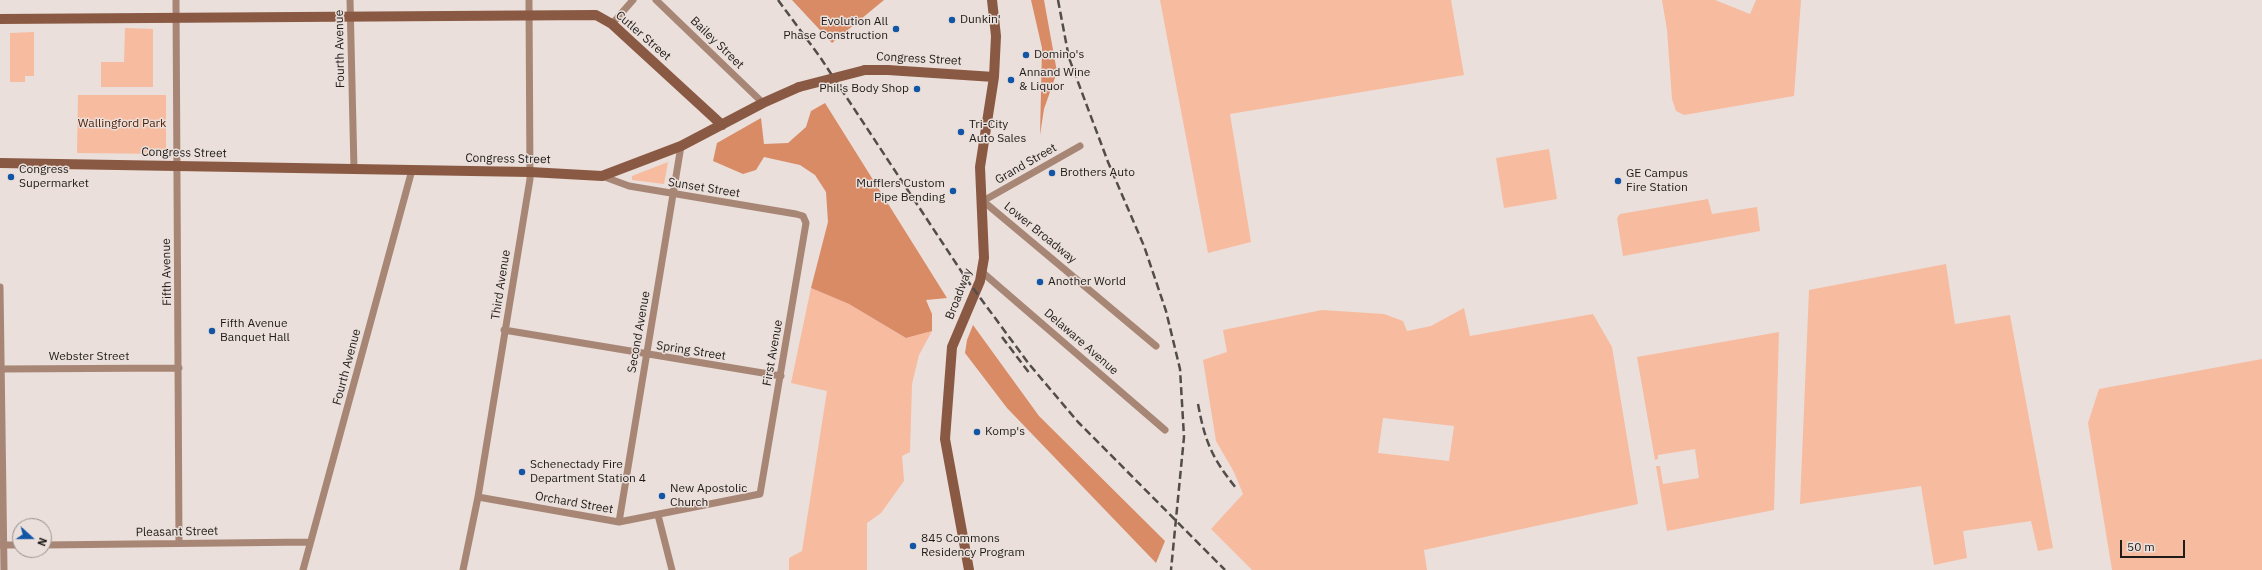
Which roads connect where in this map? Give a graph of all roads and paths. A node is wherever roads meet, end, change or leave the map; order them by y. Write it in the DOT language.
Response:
graph roads {
  1 [pos="176,0"];
  2 [pos="350,0"];
  3 [pos="529,0"];
  4 [pos="633,0"];
  5 [pos="656,0"];
  6 [pos="992,0"];
  7 [pos="350,16"];
  8 [pos="530,16"];
  9 [pos="176,17"];
  10 [pos="0,19"];
  11 [pos="612,24"];
  12 [pos="994,77"];
  13 [pos="763,103"];
  14 [pos="722,125"];
  15 [pos="681,146"];
  16 [pos="1080,146"];
  17 [pos="0,163"];
  18 [pos="176,166"];
  19 [pos="354,169"];
  20 [pos="412,170"];
  21 [pos="530,172"];
  22 [pos="602,176"];
  23 [pos="674,195"];
  24 [pos="983,201"];
  25 [pos="803,216"];
  26 [pos="982,272"];
  27 [pos="0,287"];
  28 [pos="504,330"];
  29 [pos="1156,346"];
  30 [pos="647,355"];
  31 [pos="179,368"];
  32 [pos="1,369"];
  33 [pos="781,376"];
  34 [pos="1165,430"];
  35 [pos="760,494"];
  36 [pos="478,497"];
  37 [pos="658,515"];
  38 [pos="619,522"];
  39 [pos="310,542"];
  40 [pos="179,543"];
  41 [pos="2,545"];
  42 [pos="52,545"];
  43 [pos="4,570"];
  44 [pos="304,570"];
  45 [pos="463,570"];
  46 [pos="672,570"];
  47 [pos="969,570"];
  1 -- 9 [label="street, Fifth Avenue"];
  2 -- 7 [label="street, Fourth Avenue"];
  3 -- 8 [label="street, Third Avenue"];
  4 -- 11 [label="street"];
  5 -- 13 [label="street, Bailey Street"];
  6 -- 12 [label="street, Broadway"];
  7 -- 8 [label="street, Cutler Street"];
  7 -- 9 [label="street, Cutler Street"];
  7 -- 19 [label="street, Fourth Avenue"];
  8 -- 11 [label="street, Cutler Street"];
  8 -- 21 [label="street, Third Avenue"];
  9 -- 10 [label="street, Cutler Street"];
  9 -- 18 [label="street, Fifth Avenue"];
  11 -- 14 [label="street, Cutler Street"];
  12 -- 13 [label="street, Congress Street, bridge"];
  12 -- 24 [label="street, Broadway"];
  13 -- 14 [label="street, Congress Street"];
  14 -- 15 [label="street, Congress Street"];
  15 -- 22 [label="street, Congress Street"];
  15 -- 23 [label="street, Second Avenue"];
  16 -- 24 [label="street, Grand Street"];
  17 -- 18 [label="street, Congress Street"];
  18 -- 19 [label="street, Congress Street"];
  18 -- 31 [label="street, Fifth Avenue"];
  19 -- 20 [label="street, Congress Street"];
  20 -- 21 [label="street, Congress Street"];
  20 -- 39 [label="street, Fourth Avenue"];
  21 -- 22 [label="street, Congress Street"];
  21 -- 28 [label="street, Third Avenue"];
  22 -- 23 [label="street, Sunset Street"];
  23 -- 25 [label="street, Sunset Street"];
  23 -- 30 [label="street, Second Avenue"];
  24 -- 26 [label="street, Broadway"];
  24 -- 29 [label="street, Lower Broadway"];
  25 -- 33 [label="street, First Avenue"];
  26 -- 34 [label="street, Delaware Avenue"];
  26 -- 47 [label="street, Broadway"];
  27 -- 32 [label="street"];
  28 -- 30 [label="street, Spring Street"];
  28 -- 36 [label="street, Third Avenue"];
  30 -- 33 [label="street, Spring Street"];
  30 -- 38 [label="street, Second Avenue"];
  31 -- 32 [label="street, Webster Street"];
  31 -- 40 [label="street, Fifth Avenue"];
  32 -- 41 [label="street"];
  33 -- 35 [label="street, First Avenue"];
  35 -- 37 [label="street, Orchard Street"];
  36 -- 38 [label="street, Orchard Street"];
  36 -- 45 [label="street, Third Avenue"];
  37 -- 38 [label="street, Orchard Street"];
  37 -- 46 [label="street"];
  39 -- 40 [label="street, Pleasant Street"];
  39 -- 44 [label="street, Fourth Avenue"];
  40 -- 42 [label="street, Pleasant Street"];
  41 -- 43 [label="street"];
}
